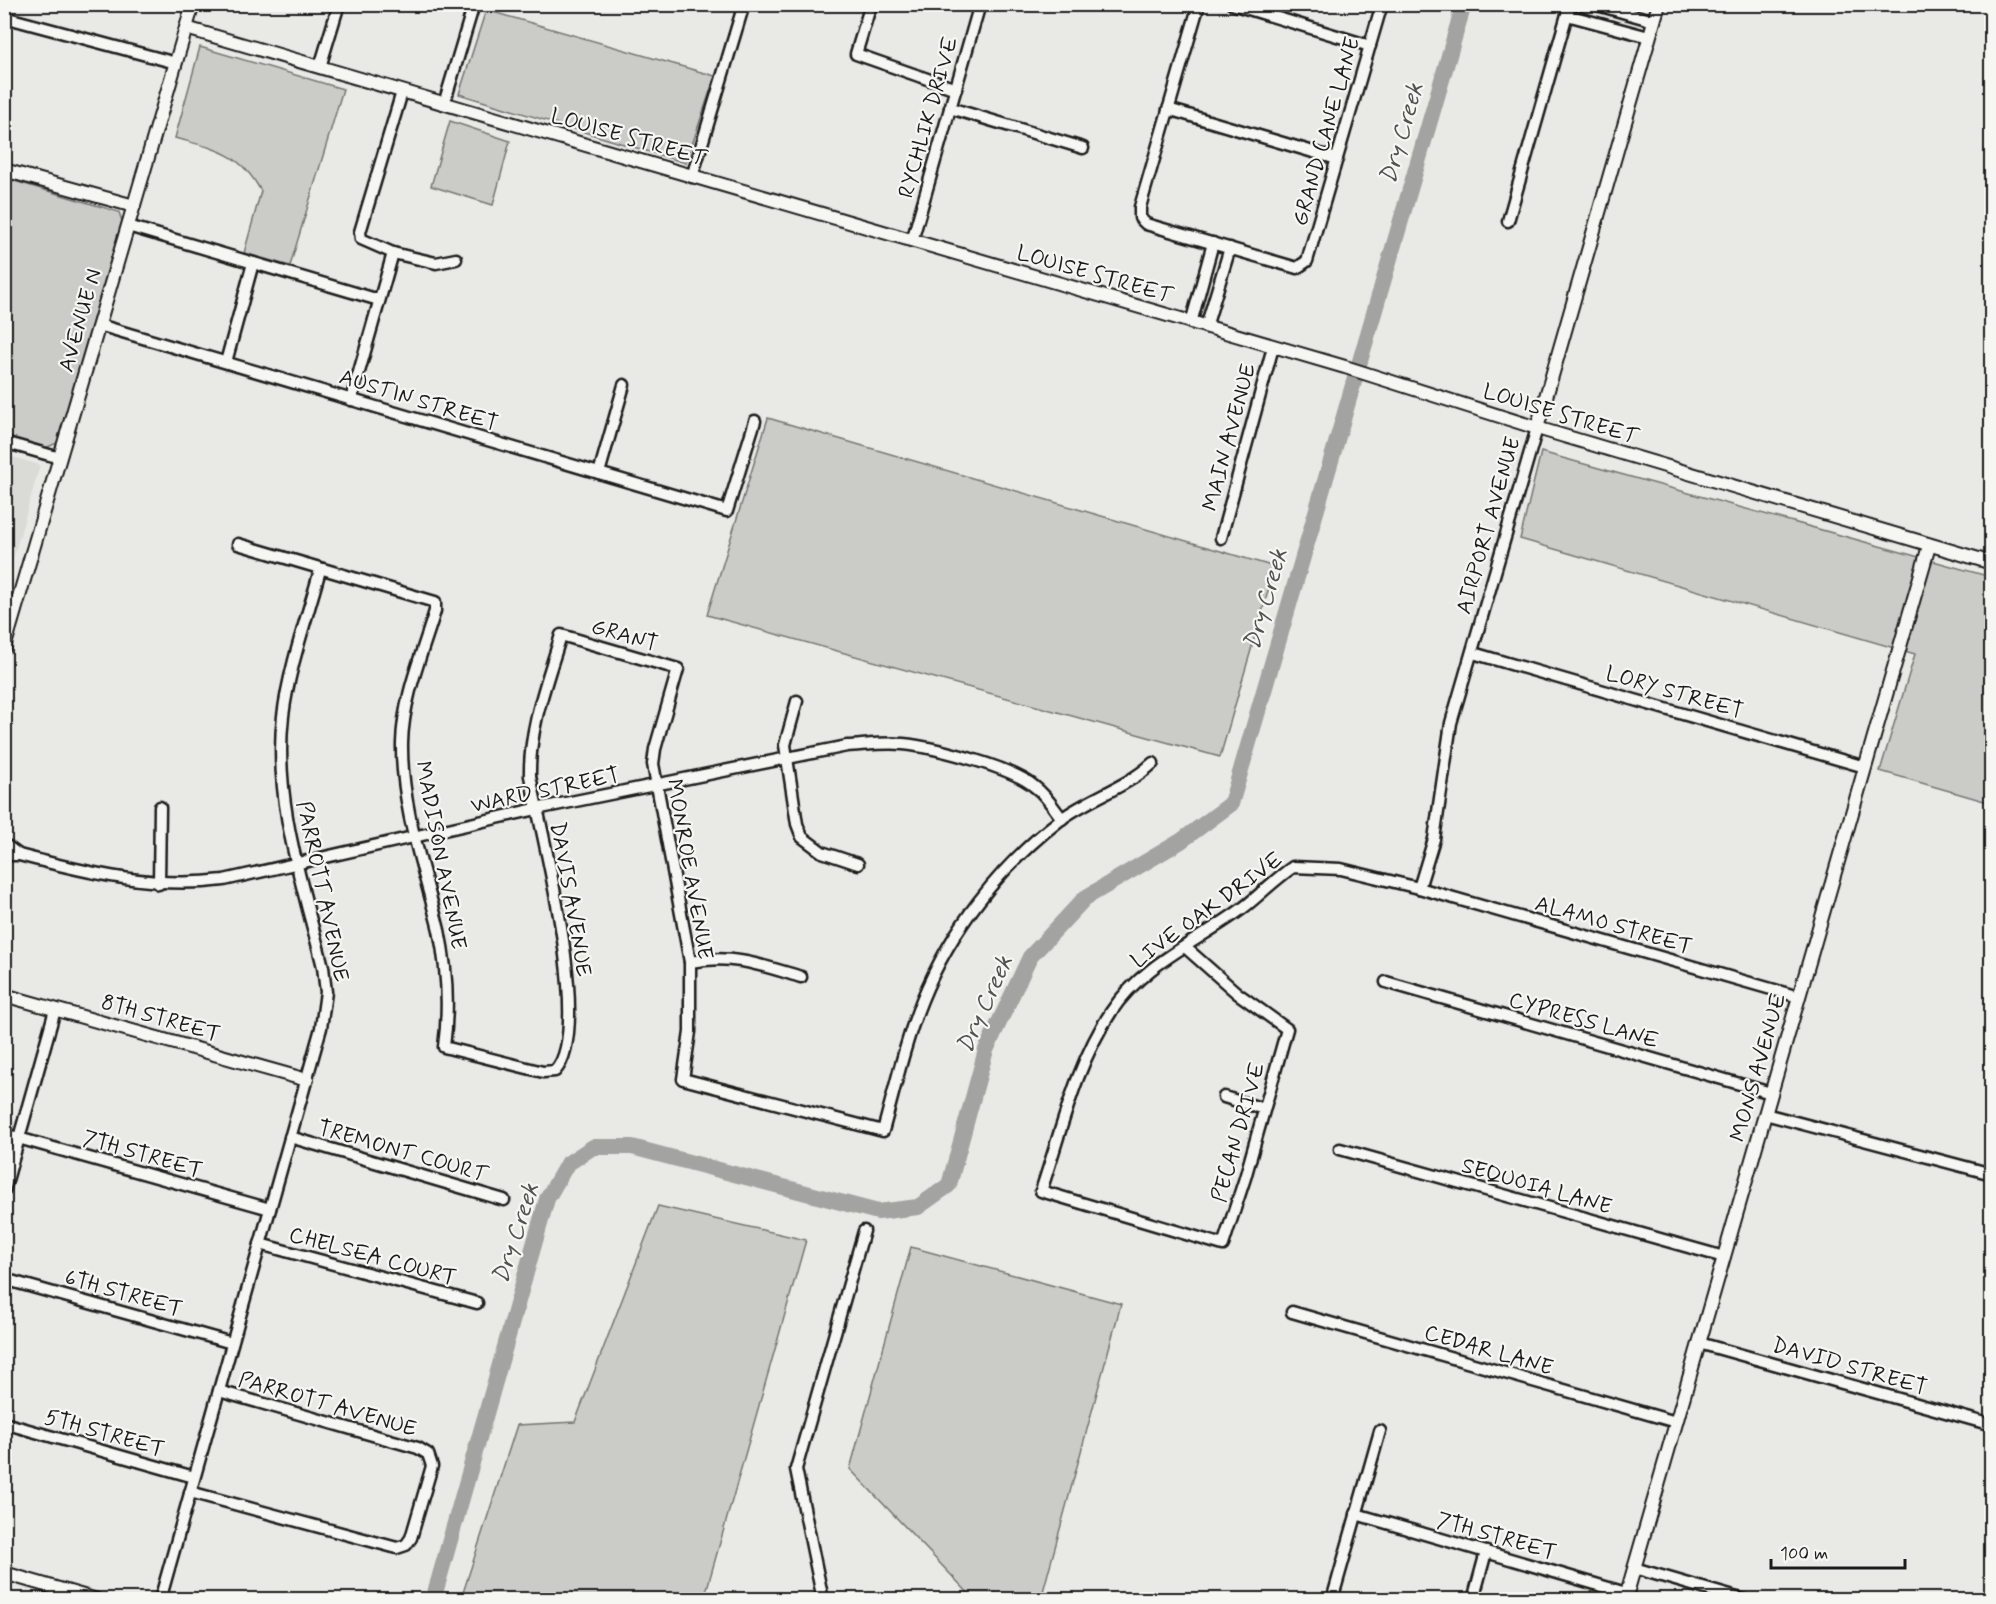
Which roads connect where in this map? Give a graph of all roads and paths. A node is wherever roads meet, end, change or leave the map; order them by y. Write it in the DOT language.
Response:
graph roads {
  1 [pos="193,4"];
  2 [pos="339,4"];
  3 [pos="474,4"];
  4 [pos="744,4"];
  5 [pos="871,4"];
  6 [pos="980,4"];
  7 [pos="1199,4"];
  8 [pos="1232,4"];
  9 [pos="1382,4"];
  10 [pos="1594,4"];
  11 [pos="1659,4"];
  12 [pos="1568,10"];
  13 [pos="4,17"];
  14 [pos="1654,21"];
  15 [pos="186,28"];
  16 [pos="1649,37"];
  17 [pos="1370,46"];
  18 [pos="176,63"];
  19 [pos="320,67"];
  20 [pos="956,89"];
  21 [pos="402,92"];
  22 [pos="444,104"];
  23 [pos="950,108"];
  24 [pos="1168,110"];
  25 [pos="1083,148"];
  26 [pos="1337,159"];
  27 [pos="4,170"];
  28 [pos="692,177"];
  29 [pos="135,206"];
  30 [pos="1508,221"];
  31 [pos="128,226"];
  32 [pos="912,241"];
  33 [pos="1214,243"];
  34 [pos="1230,248"];
  35 [pos="393,253"];
  36 [pos="456,259"];
  37 [pos="253,263"];
  38 [pos="378,300"];
  39 [pos="1191,323"];
  40 [pos="99,325"];
  41 [pos="1206,327"];
  42 [pos="1273,347"];
  43 [pos="226,362"];
  44 [pos="624,385"];
  45 [pos="351,400"];
  46 [pos="754,421"];
  47 [pos="1537,428"];
  48 [pos="4,442"];
  49 [pos="60,458"];
  50 [pos="599,473"];
  51 [pos="1221,538"];
  52 [pos="238,544"];
  53 [pos="1929,546"];
  54 [pos="1992,562"];
  55 [pos="320,570"];
  56 [pos="561,635"];
  57 [pos="4,648"];
  58 [pos="1473,652"];
  59 [pos="678,669"];
  60 [pos="797,701"];
  61 [pos="786,759"];
  62 [pos="1153,763"];
  63 [pos="1865,767"];
  64 [pos="656,786"];
  65 [pos="160,807"];
  66 [pos="536,809"];
  67 [pos="1062,819"];
  68 [pos="415,837"];
  69 [pos="4,844"];
  70 [pos="4,855"];
  71 [pos="19,855"];
  72 [pos="858,864"];
  73 [pos="297,865"];
  74 [pos="159,884"];
  75 [pos="1419,888"];
  76 [pos="1186,948"];
  77 [pos="690,962"];
  78 [pos="801,977"];
  79 [pos="1386,982"];
  80 [pos="4,996"];
  81 [pos="1799,997"];
  82 [pos="55,1010"];
  83 [pos="444,1047"];
  84 [pos="307,1080"];
  85 [pos="1771,1093"];
  86 [pos="1224,1097"];
  87 [pos="1264,1108"];
  88 [pos="1765,1114"];
  89 [pos="4,1134"];
  90 [pos="290,1137"];
  91 [pos="19,1138"];
  92 [pos="1340,1149"];
  93 [pos="1992,1174"];
  94 [pos="4,1191"];
  95 [pos="504,1200"];
  96 [pos="270,1209"];
  97 [pos="864,1231"];
  98 [pos="260,1244"];
  99 [pos="1223,1245"];
  100 [pos="1724,1257"];
  101 [pos="4,1279"];
  102 [pos="477,1303"];
  103 [pos="1292,1312"];
  104 [pos="232,1343"];
  105 [pos="1699,1343"];
  106 [pos="219,1391"];
  107 [pos="1676,1422"];
  108 [pos="4,1423"];
  109 [pos="1992,1425"];
  110 [pos="1380,1431"];
  111 [pos="194,1477"];
  112 [pos="190,1492"];
  113 [pos="1356,1514"];
  114 [pos="1486,1552"];
  115 [pos="1634,1568"];
  116 [pos="4,1573"];
  117 [pos="1625,1596"];
  118 [pos="97,1599"];
  119 [pos="160,1599"];
  120 [pos="823,1599"];
  121 [pos="1332,1599"];
  122 [pos="1473,1599"];
  123 [pos="1744,1599"];
  1 -- 15 [label="street, AVENUE N"];
  2 -- 19 [label="street"];
  3 -- 22 [label="street"];
  4 -- 28 [label="street"];
  5 -- 20 [label="street"];
  6 -- 20 [label="street, RYCHLIK DRIVE"];
  7 -- 24 [label="street"];
  8 -- 17 [label="street"];
  9 -- 17 [label="street, GRAND CANE LANE"];
  10 -- 14 [label="street"];
  11 -- 14 [label="street, AIRPORT AVENUE"];
  12 -- 16 [label="street"];
  12 -- 30 [label="street"];
  13 -- 18 [label="street"];
  14 -- 16 [label="street, AIRPORT AVENUE"];
  15 -- 18 [label="street, AVENUE N"];
  15 -- 19 [label="street, LOUISE STREET"];
  16 -- 47 [label="street, AIRPORT AVENUE"];
  17 -- 26 [label="street, GRAND CANE LANE"];
  18 -- 29 [label="street, AVENUE N"];
  19 -- 21 [label="street, LOUISE STREET"];
  20 -- 23 [label="street, RYCHLIK DRIVE"];
  21 -- 22 [label="street, LOUISE STREET"];
  21 -- 35 [label="street"];
  22 -- 28 [label="street, LOUISE STREET"];
  23 -- 25 [label="street"];
  23 -- 32 [label="street, RYCHLIK DRIVE"];
  24 -- 26 [label="street"];
  24 -- 33 [label="street"];
  26 -- 34 [label="street, GRAND CANE LANE"];
  27 -- 29 [label="street"];
  28 -- 32 [label="street, LOUISE STREET"];
  29 -- 31 [label="street, AVENUE N"];
  31 -- 37 [label="street"];
  31 -- 40 [label="street, AVENUE N"];
  32 -- 39 [label="street, LOUISE STREET"];
  33 -- 34 [label="street"];
  33 -- 39 [label="street"];
  34 -- 41 [label="street"];
  35 -- 36 [label="street"];
  35 -- 38 [label="street"];
  37 -- 38 [label="street"];
  37 -- 43 [label="street"];
  38 -- 45 [label="street"];
  39 -- 41 [label="street, LOUISE STREET"];
  40 -- 43 [label="street, AUSTIN STREET"];
  40 -- 49 [label="street, AVENUE N"];
  41 -- 42 [label="street, LOUISE STREET"];
  42 -- 47 [label="street, LOUISE STREET"];
  42 -- 51 [label="street, MAIN AVENUE"];
  43 -- 45 [label="street, AUSTIN STREET"];
  44 -- 50 [label="street"];
  45 -- 50 [label="street, AUSTIN STREET"];
  46 -- 50 [label="street, AUSTIN STREET"];
  47 -- 53 [label="street, LOUISE STREET"];
  47 -- 58 [label="street, AIRPORT AVENUE"];
  48 -- 49 [label="street"];
  49 -- 57 [label="street, AVENUE N"];
  52 -- 55 [label="street"];
  53 -- 54 [label="street, LOUISE STREET"];
  53 -- 63 [label="street, MONS AVENUE"];
  55 -- 68 [label="street, MADISON AVENUE"];
  55 -- 73 [label="street, PARROTT AVENUE"];
  56 -- 59 [label="street, GRANT"];
  56 -- 66 [label="street, DAVIS AVENUE"];
  58 -- 63 [label="street, LORY STREET"];
  58 -- 75 [label="street, AIRPORT AVENUE"];
  59 -- 64 [label="street, MONROE AVENUE"];
  60 -- 61 [label="street"];
  61 -- 64 [label="street, WARD STREET"];
  61 -- 67 [label="street, WARD STREET"];
  61 -- 72 [label="street"];
  62 -- 67 [label="street"];
  63 -- 81 [label="street, MONS AVENUE"];
  64 -- 66 [label="street, WARD STREET"];
  64 -- 77 [label="street, MONROE AVENUE"];
  65 -- 74 [label="street"];
  66 -- 68 [label="street, WARD STREET"];
  66 -- 83 [label="street, DAVIS AVENUE"];
  67 -- 77 [label="street, MONROE AVENUE"];
  68 -- 73 [label="street, WARD STREET"];
  68 -- 83 [label="street, MADISON AVENUE"];
  69 -- 71 [label="street, WARD STREET"];
  70 -- 71 [label="street, WARD STREET"];
  71 -- 74 [label="street, WARD STREET"];
  73 -- 74 [label="street, WARD STREET"];
  73 -- 84 [label="street, PARROTT AVENUE"];
  75 -- 76 [label="street, LIVE OAK DRIVE"];
  75 -- 81 [label="street, ALAMO STREET"];
  76 -- 87 [label="street, PECAN DRIVE"];
  76 -- 99 [label="street, LIVE OAK DRIVE"];
  77 -- 78 [label="street"];
  79 -- 85 [label="street, CYPRESS LANE"];
  80 -- 82 [label="street, 8TH STREET"];
  81 -- 85 [label="street, MONS AVENUE"];
  82 -- 84 [label="street, 8TH STREET"];
  82 -- 91 [label="street"];
  84 -- 90 [label="street, PARROTT AVENUE"];
  85 -- 88 [label="street, MONS AVENUE"];
  86 -- 87 [label="street"];
  87 -- 99 [label="street, PECAN DRIVE"];
  88 -- 93 [label="street"];
  88 -- 100 [label="street, MONS AVENUE"];
  89 -- 91 [label="street, 7TH STREET"];
  90 -- 95 [label="street, TREMONT COURT"];
  90 -- 96 [label="street, PARROTT AVENUE"];
  91 -- 94 [label="street"];
  91 -- 96 [label="street, 7TH STREET"];
  92 -- 100 [label="street, SEQUOIA LANE"];
  96 -- 98 [label="street, PARROTT AVENUE"];
  97 -- 120 [label="street"];
  98 -- 102 [label="street, CHELSEA COURT"];
  98 -- 104 [label="street, PARROTT AVENUE"];
  100 -- 105 [label="street, MONS AVENUE"];
  101 -- 104 [label="street, 6TH STREET"];
  103 -- 107 [label="street, CEDAR LANE"];
  104 -- 106 [label="street, PARROTT AVENUE"];
  105 -- 107 [label="street, MONS AVENUE"];
  105 -- 109 [label="street, DAVID STREET"];
  106 -- 111 [label="street, PARROTT AVENUE"];
  106 -- 112 [label="street, PARROTT AVENUE"];
  107 -- 115 [label="street, MONS AVENUE"];
  108 -- 111 [label="street, 5TH STREET"];
  110 -- 113 [label="street"];
  111 -- 112 [label="street, PARROTT AVENUE"];
  112 -- 119 [label="street, PARROTT AVENUE"];
  113 -- 114 [label="street, 7TH STREET"];
  113 -- 121 [label="street"];
  114 -- 117 [label="street, 7TH STREET"];
  114 -- 122 [label="street"];
  115 -- 117 [label="street, MONS AVENUE"];
  115 -- 123 [label="street"];
  116 -- 118 [label="street"];
}
